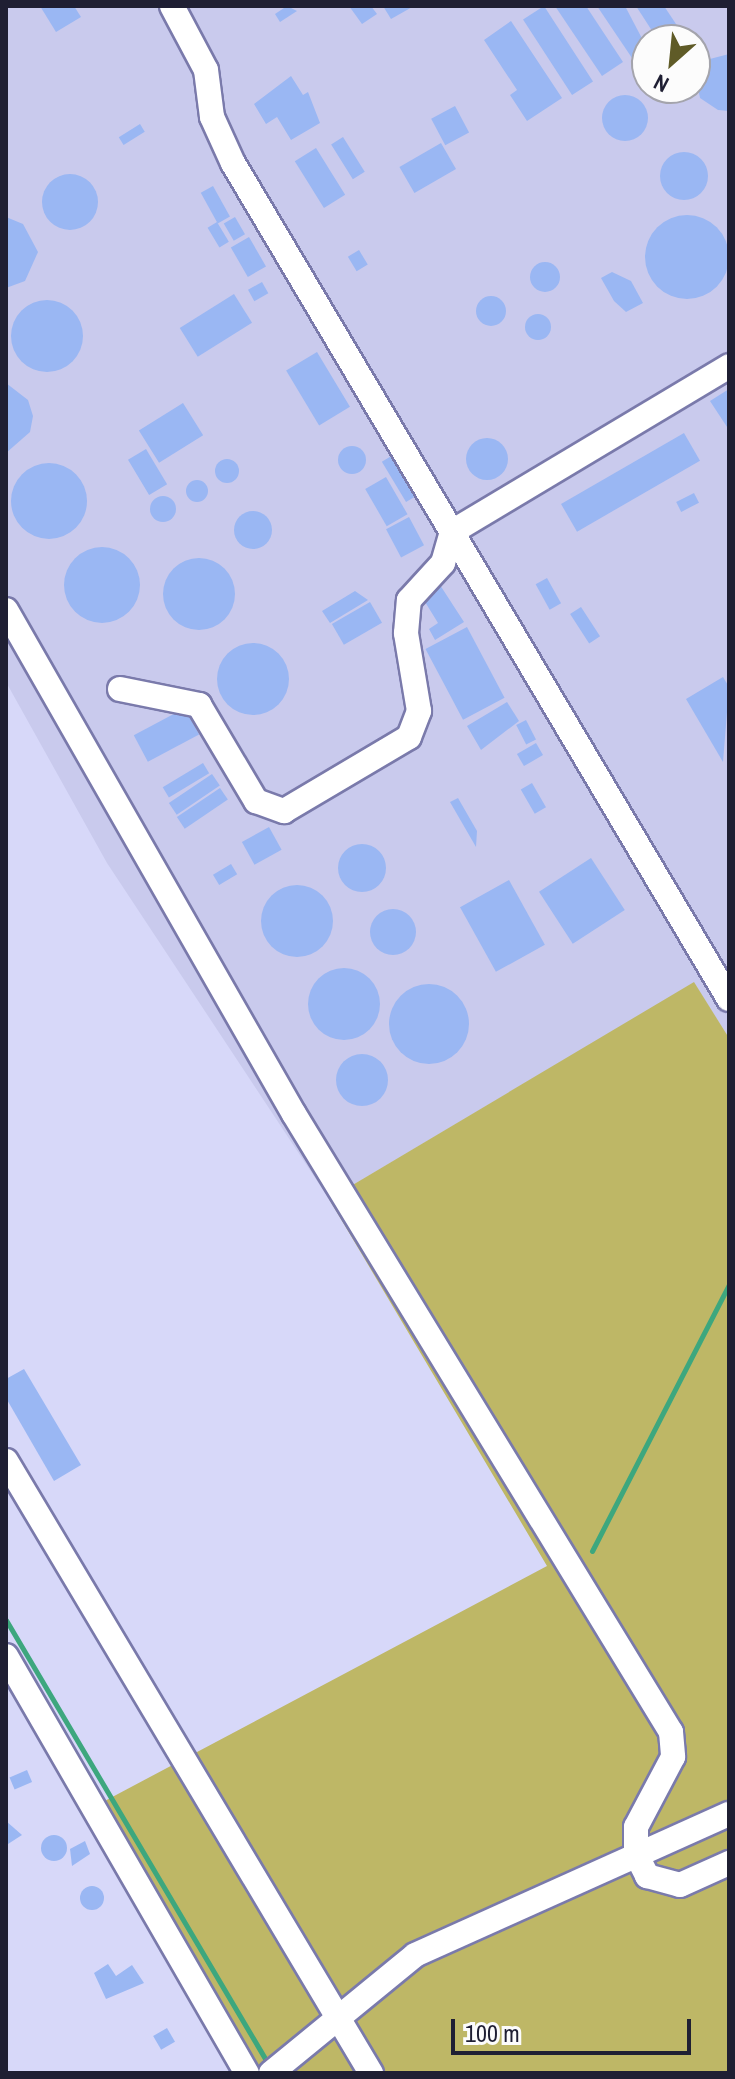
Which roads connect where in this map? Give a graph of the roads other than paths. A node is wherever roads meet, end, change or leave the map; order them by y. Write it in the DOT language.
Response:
graph roads {
  1 [pos="172,6"];
  2 [pos="729,366"];
  3 [pos="452,532"];
  4 [pos="6,610"];
  5 [pos="120,689"];
  6 [pos="729,999"];
  7 [pos="6,1461"];
  8 [pos="6,1656"];
  9 [pos="17,1696"];
  10 [pos="729,1814"];
  11 [pos="636,1854"];
  12 [pos="729,1863"];
  13 [pos="336,2016"];
  14 [pos="276,2068"];
  15 [pos="247,2073"];
  16 [pos="371,2073"];
  1 -- 3 [label="street"];
  2 -- 3 [label="street"];
  3 -- 5 [label="street"];
  3 -- 6 [label="street"];
  4 -- 11 [label="street"];
  7 -- 13 [label="street"];
  8 -- 9 [label="street"];
  9 -- 15 [label="street"];
  10 -- 11 [label="street"];
  11 -- 12 [label="street"];
  11 -- 13 [label="street"];
  13 -- 14 [label="street"];
  13 -- 16 [label="street"];
}
